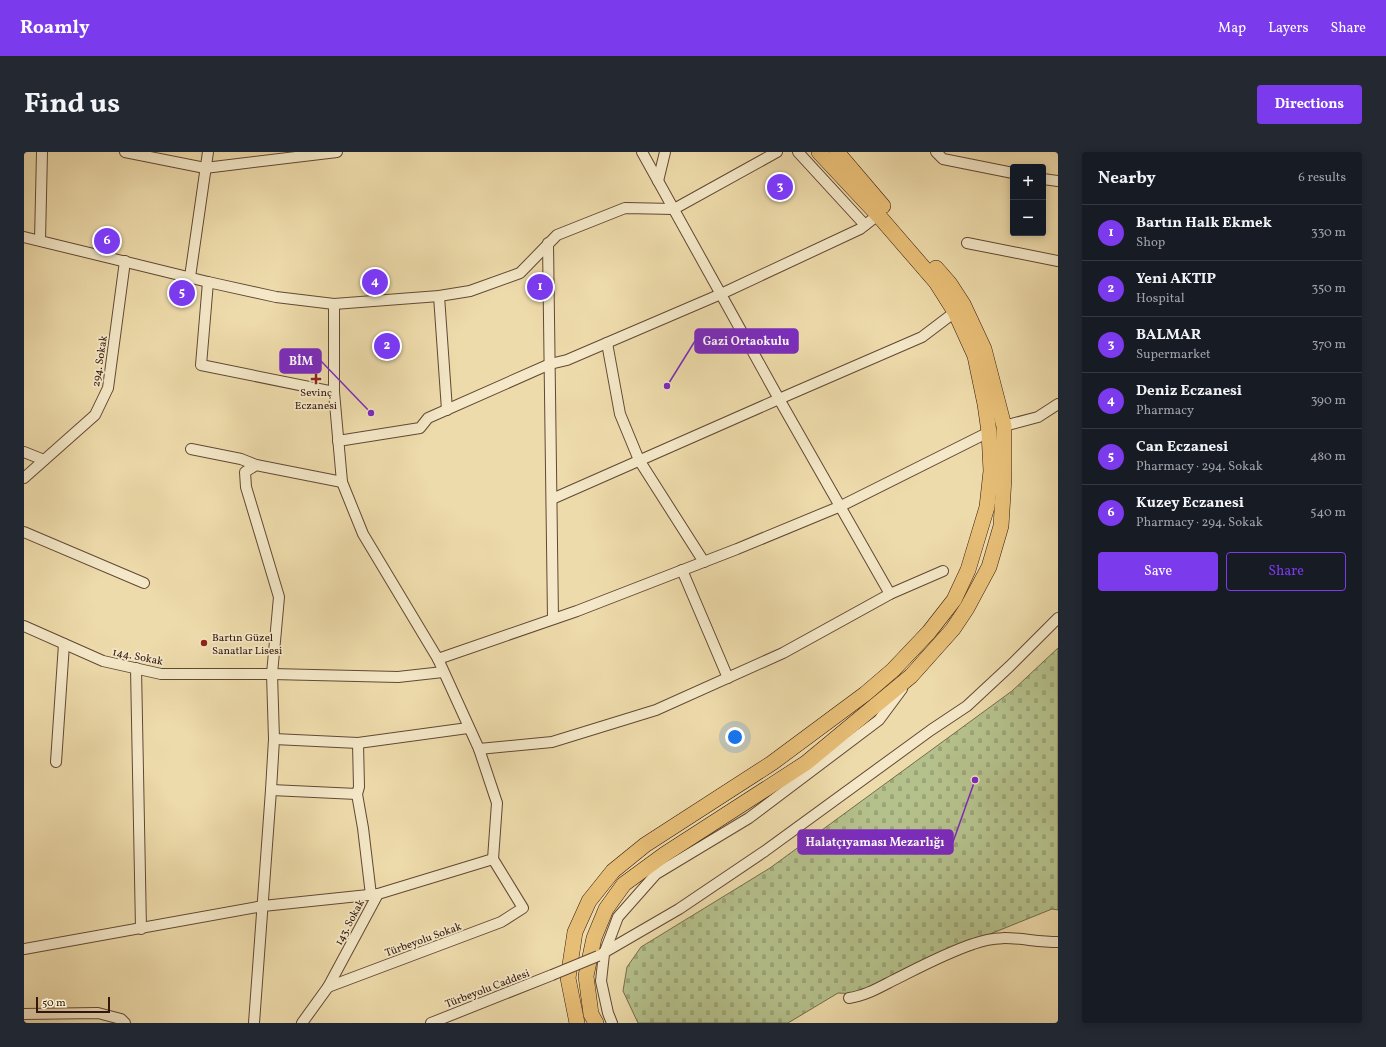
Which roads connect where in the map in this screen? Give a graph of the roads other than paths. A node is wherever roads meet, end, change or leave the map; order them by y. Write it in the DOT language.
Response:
graph roads {
  1 [pos="42,152"];
  2 [pos="125,152"];
  3 [pos="208,152"];
  4 [pos="336,152"];
  5 [pos="642,152"];
  6 [pos="665,152"];
  7 [pos="778,152"];
  8 [pos="798,152"];
  9 [pos="819,152"];
  10 [pos="837,152"];
  11 [pos="936,152"];
  12 [pos="205,168"];
  13 [pos="1010,172"];
  14 [pos="1046,179"];
  15 [pos="658,181"];
  16 [pos="1058,181"];
  17 [pos="674,209"];
  18 [pos="878,215"];
  19 [pos="865,225"];
  20 [pos="24,237"];
  21 [pos="40,240"];
  22 [pos="548,243"];
  23 [pos="967,243"];
  24 [pos="125,261"];
  25 [pos="1058,261"];
  26 [pos="190,277"];
  27 [pos="208,282"];
  28 [pos="722,294"];
  29 [pos="439,296"];
  30 [pos="334,304"];
  31 [pos="955,312"];
  32 [pos="607,343"];
  33 [pos="550,364"];
  34 [pos="334,392"];
  35 [pos="779,398"];
  36 [pos="1058,404"];
  37 [pos="448,410"];
  38 [pos="1004,426"];
  39 [pos="989,432"];
  40 [pos="338,441"];
  41 [pos="191,449"];
  42 [pos="24,452"];
  43 [pos="44,460"];
  44 [pos="639,460"];
  45 [pos="256,465"];
  46 [pos="24,478"];
  47 [pos="342,482"];
  48 [pos="552,499"];
  49 [pos="841,506"];
  50 [pos="24,532"];
  51 [pos="704,562"];
  52 [pos="682,570"];
  53 [pos="943,571"];
  54 [pos="144,583"];
  55 [pos="890,594"];
  56 [pos="1058,618"];
  57 [pos="553,619"];
  58 [pos="24,626"];
  59 [pos="64,644"];
  60 [pos="438,660"];
  61 [pos="136,668"];
  62 [pos="443,672"];
  63 [pos="914,672"];
  64 [pos="272,674"];
  65 [pos="728,678"];
  66 [pos="468,728"];
  67 [pos="274,739"];
  68 [pos="358,743"];
  69 [pos="479,749"];
  70 [pos="56,762"];
  71 [pos="271,790"];
  72 [pos="357,794"];
  73 [pos="493,859"];
  74 [pos="375,894"];
  75 [pos="263,906"];
  76 [pos="141,929"];
  77 [pos="1058,942"];
  78 [pos="24,949"];
  79 [pos="601,955"];
  80 [pos="328,987"];
  81 [pos="849,998"];
  82 [pos="24,1014"];
  83 [pos="125,1023"];
  84 [pos="254,1023"];
  85 [pos="302,1023"];
  86 [pos="431,1023"];
  87 [pos="576,1023"];
  88 [pos="596,1023"];
  89 [pos="612,1023"];
  1 -- 21 [label="street"];
  2 -- 12 [label="street"];
  3 -- 12 [label="street"];
  4 -- 12 [label="street"];
  5 -- 15 [label="street"];
  6 -- 15 [label="street"];
  7 -- 17 [label="street"];
  8 -- 19 [label="street"];
  9 -- 18 [label="highway"];
  10 -- 38 [label="highway"];
  11 -- 13 [label="street"];
  12 -- 26 [label="street"];
  14 -- 16 [label="street"];
  15 -- 17 [label="street"];
  17 -- 22 [label="street"];
  17 -- 28 [label="street"];
  18 -- 19 [label="street"];
  18 -- 31 [label="highway"];
  19 -- 28 [label="street"];
  20 -- 21 [label="street"];
  21 -- 24 [label="street"];
  22 -- 29 [label="street"];
  22 -- 33 [label="street"];
  23 -- 25 [label="street"];
  24 -- 26 [label="street"];
  24 -- 43 [label="street, 294. Sokak"];
  26 -- 27 [label="street"];
  27 -- 30 [label="street"];
  27 -- 34 [label="street"];
  28 -- 32 [label="street"];
  28 -- 35 [label="street"];
  29 -- 30 [label="street"];
  29 -- 37 [label="street"];
  30 -- 34 [label="street"];
  31 -- 35 [label="street"];
  31 -- 39 [label="highway"];
  32 -- 33 [label="street"];
  32 -- 44 [label="street"];
  33 -- 37 [label="street"];
  33 -- 48 [label="street"];
  34 -- 40 [label="street"];
  35 -- 44 [label="street"];
  35 -- 49 [label="street"];
  36 -- 38 [label="street"];
  37 -- 40 [label="street"];
  38 -- 63 [label="highway"];
  39 -- 49 [label="street"];
  39 -- 87 [label="highway"];
  40 -- 47 [label="street"];
  41 -- 45 [label="street"];
  42 -- 43 [label="street"];
  43 -- 46 [label="street, 294. Sokak"];
  44 -- 48 [label="street"];
  44 -- 51 [label="street"];
  45 -- 47 [label="street"];
  45 -- 64 [label="street"];
  47 -- 60 [label="street"];
  48 -- 57 [label="street"];
  49 -- 51 [label="street"];
  49 -- 55 [label="street"];
  50 -- 54 [label="street"];
  51 -- 52 [label="street"];
  52 -- 57 [label="street"];
  52 -- 65 [label="street"];
  53 -- 55 [label="street"];
  55 -- 65 [label="street"];
  56 -- 79 [label="street, Türbeyolu Caddesi"];
  57 -- 60 [label="street"];
  58 -- 59 [label="street, 144. Sokak"];
  59 -- 61 [label="street, 144. Sokak"];
  59 -- 70 [label="street"];
  60 -- 62 [label="street"];
  61 -- 64 [label="street, 144. Sokak"];
  61 -- 76 [label="street"];
  62 -- 64 [label="street, 144. Sokak"];
  62 -- 66 [label="street"];
  63 -- 79 [label="street"];
  63 -- 88 [label="highway"];
  64 -- 67 [label="street"];
  65 -- 69 [label="street"];
  66 -- 68 [label="street"];
  66 -- 69 [label="street"];
  67 -- 68 [label="street"];
  67 -- 71 [label="street"];
  68 -- 72 [label="street"];
  69 -- 73 [label="street"];
  71 -- 72 [label="street"];
  71 -- 75 [label="street"];
  72 -- 74 [label="street"];
  73 -- 74 [label="street, 143. Sokak"];
  73 -- 80 [label="street, Türbeyolu Sokak"];
  74 -- 75 [label="street"];
  74 -- 80 [label="street, 143. Sokak"];
  75 -- 76 [label="street"];
  75 -- 84 [label="street"];
  76 -- 78 [label="street"];
  77 -- 81 [label="street"];
  79 -- 86 [label="street, Türbeyolu Caddesi, bridge"];
  79 -- 89 [label="street"];
  80 -- 85 [label="street, 143. Sokak"];
  82 -- 83 [label="street"];
}
